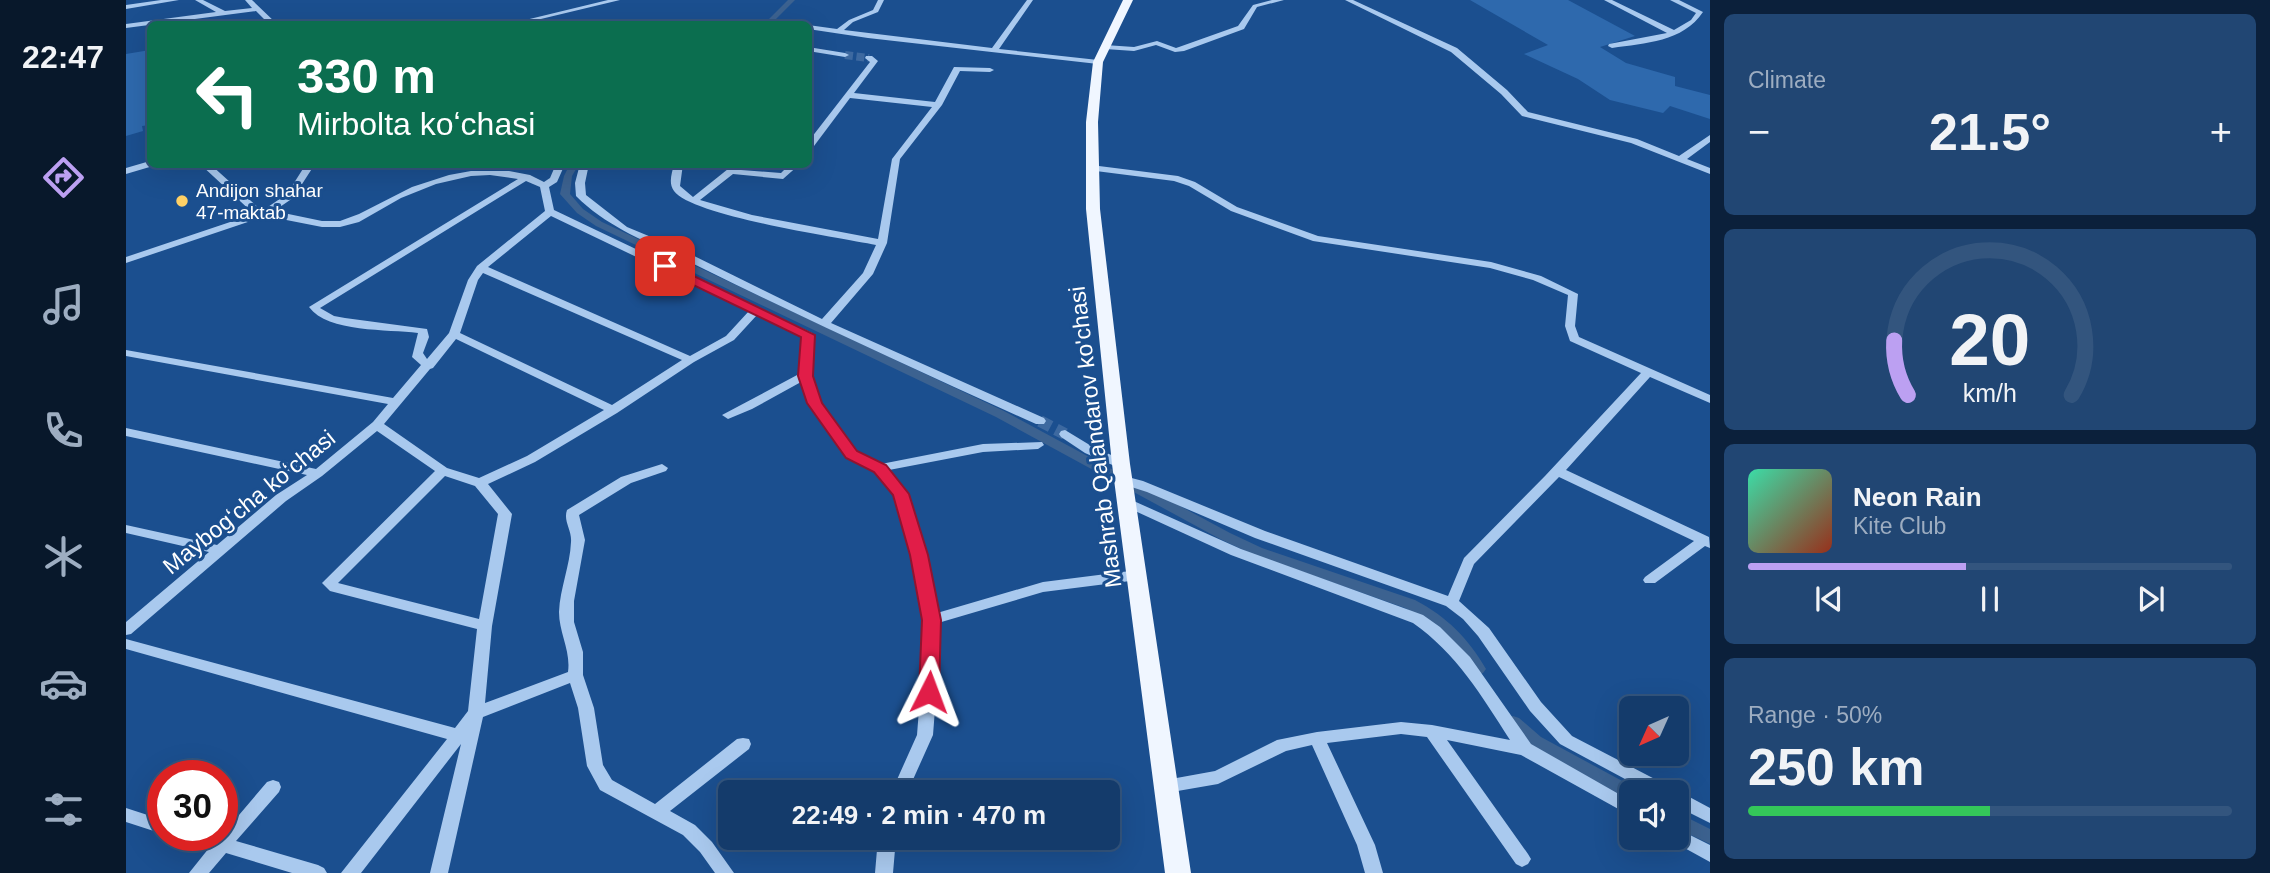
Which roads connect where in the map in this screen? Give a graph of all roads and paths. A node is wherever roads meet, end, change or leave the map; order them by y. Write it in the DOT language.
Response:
graph roads {
  1 [pos="176,0"];
  2 [pos="198,0"];
  3 [pos="248,0"];
  4 [pos="617,0"];
  5 [pos="881,0"];
  6 [pos="1030,0"];
  7 [pos="1128,0"];
  8 [pos="1280,0"];
  9 [pos="1348,0"];
  10 [pos="1606,0"];
  11 [pos="1673,0"];
  12 [pos="126,7"];
  13 [pos="257,9"];
  14 [pos="224,13"];
  15 [pos="164,21"];
  16 [pos="270,21"];
  17 [pos="526,21"];
  18 [pos="147,23"];
  19 [pos="126,26"];
  20 [pos="812,28"];
  21 [pos="839,31"];
  22 [pos="1673,33"];
  23 [pos="1612,46"];
  24 [pos="1105,47"];
  25 [pos="995,49"];
  26 [pos="812,51"];
  27 [pos="845,55"];
  28 [pos="869,58"];
  29 [pos="1098,62"];
  30 [pos="990,70"];
  31 [pos="849,95"];
  32 [pos="938,105"];
  33 [pos="1710,138"];
  34 [pos="812,143"];
  35 [pos="1679,160"];
  36 [pos="147,165"];
  37 [pos="209,168"];
  38 [pos="308,168"];
  39 [pos="559,168"];
  40 [pos="584,168"];
  41 [pos="677,168"];
  42 [pos="792,168"];
  43 [pos="1091,168"];
  44 [pos="126,171"];
  45 [pos="1710,171"];
  46 [pos="527,177"];
  47 [pos="544,186"];
  48 [pos="693,201"];
  49 [pos="550,212"];
  50 [pos="262,213"];
  51 [pos="882,243"];
  52 [pos="126,260"];
  53 [pos="481,268"];
  54 [pos="756,309"];
  55 [pos="824,324"];
  56 [pos="454,334"];
  57 [pos="126,353"];
  58 [pos="690,359"];
  59 [pos="429,366"];
  60 [pos="1649,371"];
  61 [pos="805,376"];
  62 [pos="1710,398"];
  63 [pos="395,402"];
  64 [pos="614,410"];
  65 [pos="728,415"];
  66 [pos="1040,421"];
  67 [pos="377,425"];
  68 [pos="126,432"];
  69 [pos="1065,434"];
  70 [pos="1038,446"];
  71 [pos="662,468"];
  72 [pos="880,468"];
  73 [pos="443,471"];
  74 [pos="1558,471"];
  75 [pos="318,473"];
  76 [pos="480,483"];
  77 [pos="1124,483"];
  78 [pos="126,529"];
  79 [pos="1707,541"];
  80 [pos="220,550"];
  81 [pos="1138,575"];
  82 [pos="1650,580"];
  83 [pos="1451,602"];
  84 [pos="931,620"];
  85 [pos="485,626"];
  86 [pos="126,631"];
  87 [pos="126,644"];
  88 [pos="575,675"];
  89 [pos="475,713"];
  90 [pos="1432,731"];
  91 [pos="456,735"];
  92 [pos="1317,738"];
  93 [pos="743,744"];
  94 [pos="1525,749"];
  95 [pos="905,780"];
  96 [pos="1641,780"];
  97 [pos="1166,786"];
  98 [pos="273,787"];
  99 [pos="1619,802"];
  100 [pos="1689,806"];
  101 [pos="657,812"];
  102 [pos="126,815"];
  103 [pos="1710,816"];
  104 [pos="147,822"];
  105 [pos="238,828"];
  106 [pos="1689,842"];
  107 [pos="238,849"];
  108 [pos="886,850"];
  109 [pos="218,851"];
  110 [pos="1710,854"];
  111 [pos="1522,859"];
  112 [pos="198,873"];
  113 [pos="318,873"];
  114 [pos="350,873"];
  115 [pos="439,873"];
  116 [pos="725,873"];
  117 [pos="884,873"];
  118 [pos="1178,873"];
  119 [pos="1374,873"];
  1 -- 12 [label="street"];
  2 -- 14 [label="street"];
  3 -- 13 [label="street"];
  4 -- 17 [label="street"];
  5 -- 21 [label="street"];
  6 -- 25 [label="street"];
  7 -- 24 [label="main road, Mashrab Qalandarov ko'chasi"];
  8 -- 24 [label="street"];
  9 -- 35 [label="street"];
  10 -- 22 [label="street"];
  11 -- 22 [label="street"];
  13 -- 14 [label="street"];
  13 -- 16 [label="street"];
  14 -- 15 [label="street"];
  18 -- 19 [label="street"];
  20 -- 21 [label="street"];
  21 -- 25 [label="street"];
  22 -- 23 [label="street"];
  24 -- 29 [label="main road, Mashrab Qalandarov ko'chasi"];
  25 -- 29 [label="street"];
  26 -- 27 [label="street"];
  28 -- 31 [label="street"];
  29 -- 43 [label="main road, Mashrab Qalandarov ko'chasi"];
  30 -- 32 [label="street"];
  31 -- 32 [label="street"];
  31 -- 34 [label="street"];
  32 -- 51 [label="street"];
  33 -- 35 [label="street"];
  35 -- 45 [label="street"];
  36 -- 44 [label="street"];
  37 -- 50 [label="street"];
  38 -- 50 [label="street"];
  39 -- 47 [label="street"];
  40 -- 55 [label="street"];
  41 -- 48 [label="street"];
  42 -- 48 [label="street"];
  43 -- 60 [label="street"];
  43 -- 77 [label="main road, Mashrab Qalandarov ko'chasi"];
  46 -- 47 [label="street"];
  46 -- 50 [label="street"];
  46 -- 59 [label="street"];
  47 -- 49 [label="street"];
  48 -- 51 [label="street"];
  49 -- 53 [label="street"];
  49 -- 54 [label="street"];
  50 -- 52 [label="street"];
  51 -- 55 [label="street"];
  53 -- 56 [label="street, Maybogʻcha koʻchasi"];
  53 -- 58 [label="street"];
  54 -- 58 [label="street"];
  54 -- 61 [label="street"];
  55 -- 66 [label="street"];
  56 -- 59 [label="street, Maybogʻcha koʻchasi"];
  56 -- 64 [label="street"];
  57 -- 63 [label="street"];
  58 -- 64 [label="street"];
  59 -- 63 [label="street, Maybogʻcha koʻchasi"];
  60 -- 62 [label="street"];
  60 -- 74 [label="street"];
  61 -- 65 [label="street"];
  61 -- 72 [label="street"];
  63 -- 67 [label="street, Maybogʻcha koʻchasi"];
  64 -- 76 [label="street"];
  67 -- 73 [label="street"];
  67 -- 75 [label="street, Maybogʻcha koʻchasi"];
  68 -- 75 [label="street"];
  69 -- 77 [label="street"];
  70 -- 72 [label="street"];
  71 -- 88 [label="street"];
  72 -- 84 [label="street"];
  73 -- 76 [label="street"];
  73 -- 85 [label="street"];
  74 -- 79 [label="street"];
  74 -- 83 [label="street"];
  75 -- 80 [label="street, Maybogʻcha koʻchasi"];
  76 -- 85 [label="street"];
  77 -- 81 [label="main road, Mashrab Qalandarov ko'chasi"];
  77 -- 83 [label="street"];
  77 -- 94 [label="street"];
  78 -- 80 [label="street"];
  79 -- 82 [label="street"];
  80 -- 86 [label="street, Maybogʻcha koʻchasi"];
  81 -- 84 [label="street"];
  81 -- 97 [label="main road, Mashrab Qalandarov ko'chasi"];
  83 -- 96 [label="street"];
  84 -- 95 [label="street"];
  85 -- 89 [label="street"];
  87 -- 91 [label="street"];
  88 -- 89 [label="street"];
  88 -- 101 [label="street"];
  89 -- 91 [label="street"];
  89 -- 115 [label="street"];
  90 -- 92 [label="street"];
  90 -- 94 [label="street"];
  90 -- 111 [label="street"];
  91 -- 114 [label="street"];
  92 -- 97 [label="street"];
  92 -- 119 [label="street"];
  93 -- 101 [label="street"];
  94 -- 99 [label="street"];
  97 -- 118 [label="main road, Mashrab Qalandarov ko'chasi"];
  98 -- 105 [label="street"];
  100 -- 103 [label="street"];
  101 -- 116 [label="street"];
  102 -- 104 [label="street"];
  106 -- 110 [label="street"];
  107 -- 113 [label="street"];
  108 -- 117 [label="street"];
  109 -- 112 [label="street"];
}
